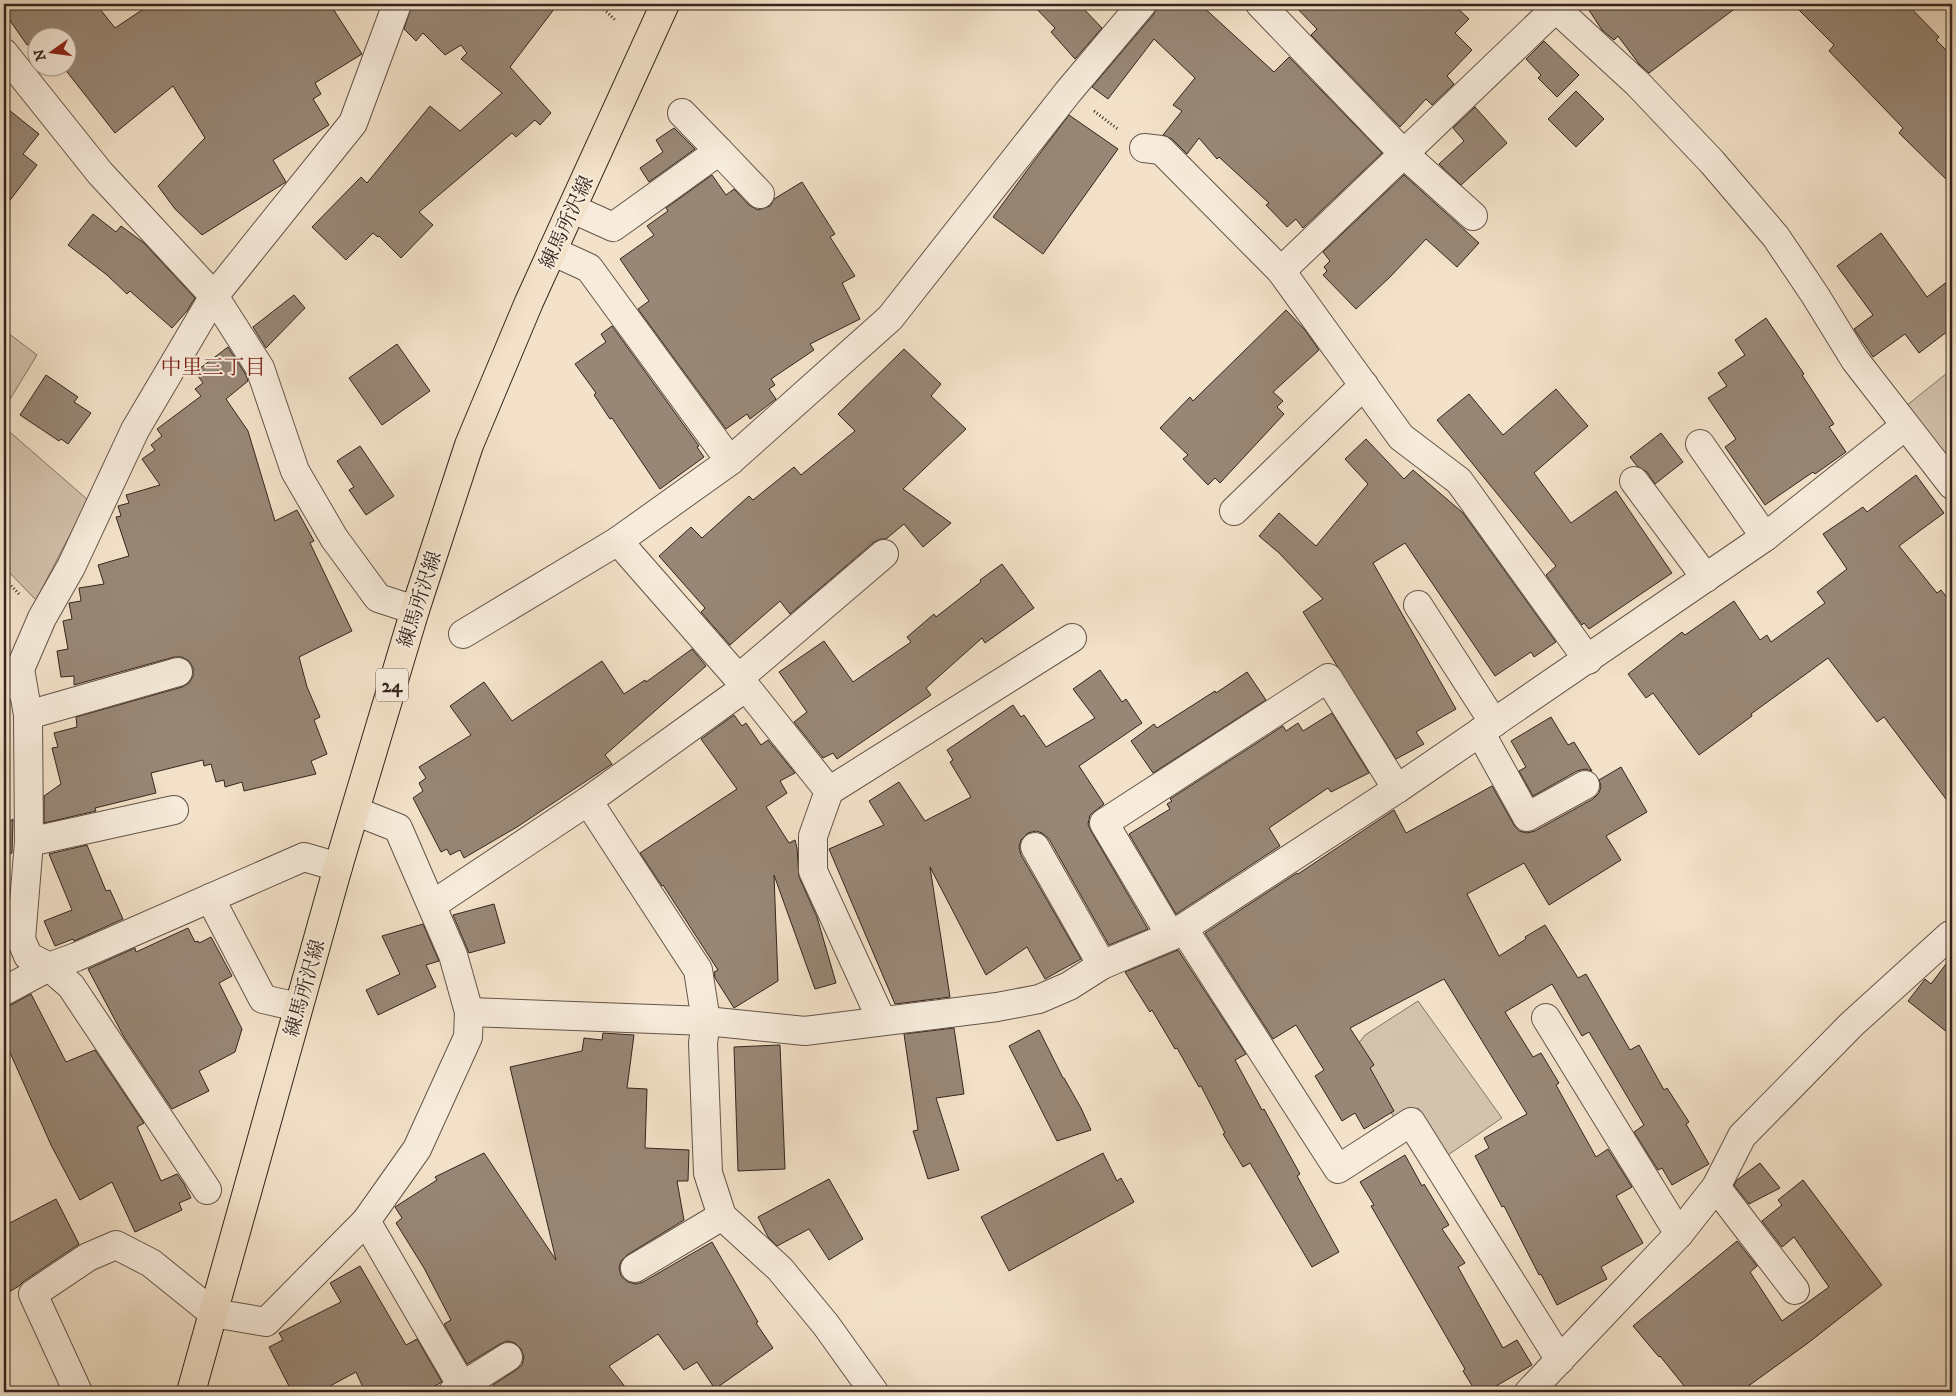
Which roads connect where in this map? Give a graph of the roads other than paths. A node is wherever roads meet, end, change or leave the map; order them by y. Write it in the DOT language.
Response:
graph roads {
  1 [pos="397,4"];
  2 [pos="665,4"];
  3 [pos="1142,4"];
  4 [pos="1260,4"];
  5 [pos="1554,6"];
  6 [pos="4,53"];
  7 [pos="682,113"];
  8 [pos="1144,148"];
  9 [pos="719,151"];
  10 [pos="1403,153"];
  11 [pos="760,194"];
  12 [pos="572,209"];
  13 [pos="1472,216"];
  14 [pos="552,251"];
  15 [pos="1281,271"];
  16 [pos="214,296"];
  17 [pos="1364,385"];
  18 [pos="1905,426"];
  19 [pos="1700,444"];
  20 [pos="730,461"];
  21 [pos="1634,481"];
  22 [pos="1952,485"];
  23 [pos="1234,511"];
  24 [pos="1766,537"];
  25 [pos="618,541"];
  26 [pos="884,554"];
  27 [pos="1706,578"];
  28 [pos="1418,605"];
  29 [pos="415,610"];
  30 [pos="463,634"];
  31 [pos="1072,638"];
  32 [pos="1588,660"];
  33 [pos="178,672"];
  34 [pos="12,678"];
  35 [pos="742,683"];
  36 [pos="28,715"];
  37 [pos="1487,728"];
  38 [pos="1584,785"];
  39 [pos="1397,789"];
  40 [pos="829,790"];
  41 [pos="588,800"];
  42 [pos="174,810"];
  43 [pos="355,811"];
  44 [pos="29,842"];
  45 [pos="1035,847"];
  46 [pos="338,867"];
  47 [pos="210,898"];
  48 [pos="432,905"];
  49 [pos="1177,932"];
  50 [pos="12,935"];
  51 [pos="1952,935"];
  52 [pos="1102,965"];
  53 [pos="49,967"];
  54 [pos="4,992"];
  55 [pos="298,1008"];
  56 [pos="469,1012"];
  57 [pos="1546,1018"];
  58 [pos="706,1020"];
  59 [pos="882,1021"];
  60 [pos="1716,1187"];
  61 [pos="207,1190"];
  62 [pos="722,1216"];
  63 [pos="366,1221"];
  64 [pos="1678,1234"];
  65 [pos="635,1268"];
  66 [pos="1795,1290"];
  67 [pos="213,1313"];
  68 [pos="508,1357"];
  69 [pos="1560,1360"];
  70 [pos="458,1389"];
  71 [pos="78,1392"];
  72 [pos="191,1392"];
  73 [pos="874,1392"];
  74 [pos="1529,1392"];
  1 -- 16 [label="street"];
  2 -- 12 [label="main road, 練馬所沢線 / 24"];
  3 -- 20 [label="street"];
  4 -- 10 [label="street"];
  5 -- 10 [label="street"];
  5 -- 18 [label="street"];
  6 -- 16 [label="street"];
  7 -- 9 [label="street"];
  8 -- 15 [label="street"];
  9 -- 11 [label="street"];
  9 -- 12 [label="street"];
  10 -- 13 [label="street"];
  10 -- 15 [label="street"];
  12 -- 14 [label="main road, 練馬所沢線 / 24"];
  14 -- 20 [label="street"];
  14 -- 29 [label="main road, 練馬所沢線 / 24"];
  15 -- 17 [label="street"];
  16 -- 29 [label="street"];
  16 -- 34 [label="street"];
  17 -- 23 [label="street"];
  17 -- 32 [label="street"];
  18 -- 22 [label="street"];
  18 -- 24 [label="street"];
  19 -- 24 [label="street"];
  20 -- 25 [label="street"];
  21 -- 27 [label="street"];
  24 -- 27 [label="street"];
  25 -- 30 [label="street"];
  25 -- 35 [label="street"];
  26 -- 35 [label="street"];
  27 -- 32 [label="street"];
  28 -- 37 [label="street"];
  29 -- 43 [label="main road, 練馬所沢線 / 24"];
  31 -- 40 [label="street"];
  32 -- 37 [label="street"];
  33 -- 36 [label="street"];
  34 -- 36 [label="street"];
  35 -- 40 [label="street"];
  35 -- 41 [label="street"];
  36 -- 44 [label="street"];
  37 -- 38 [label="street"];
  37 -- 39 [label="street"];
  39 -- 49 [label="street"];
  39 -- 49 [label="street"];
  40 -- 59 [label="street"];
  41 -- 48 [label="street"];
  41 -- 58 [label="street"];
  42 -- 44 [label="street"];
  43 -- 46 [label="main road, 練馬所沢線 / 24"];
  43 -- 48 [label="street"];
  44 -- 50 [label="street"];
  45 -- 52 [label="street"];
  46 -- 47 [label="street"];
  46 -- 55 [label="main road, 練馬所沢線 / 24"];
  47 -- 53 [label="street"];
  47 -- 55 [label="street"];
  48 -- 56 [label="street"];
  49 -- 52 [label="street"];
  49 -- 69 [label="street"];
  50 -- 53 [label="street"];
  51 -- 60 [label="street"];
  52 -- 59 [label="street"];
  53 -- 54 [label="street"];
  53 -- 61 [label="street"];
  55 -- 67 [label="main road, 練馬所沢線 / 24"];
  56 -- 58 [label="street"];
  56 -- 63 [label="street"];
  57 -- 64 [label="street"];
  58 -- 59 [label="street"];
  58 -- 62 [label="street"];
  60 -- 64 [label="street"];
  60 -- 66 [label="street"];
  62 -- 65 [label="street"];
  62 -- 73 [label="street"];
  63 -- 67 [label="street"];
  63 -- 70 [label="street"];
  64 -- 69 [label="street"];
  67 -- 71 [label="street"];
  67 -- 72 [label="main road, 練馬所沢線 / 24"];
  68 -- 70 [label="street"];
  69 -- 74 [label="street"];
}
